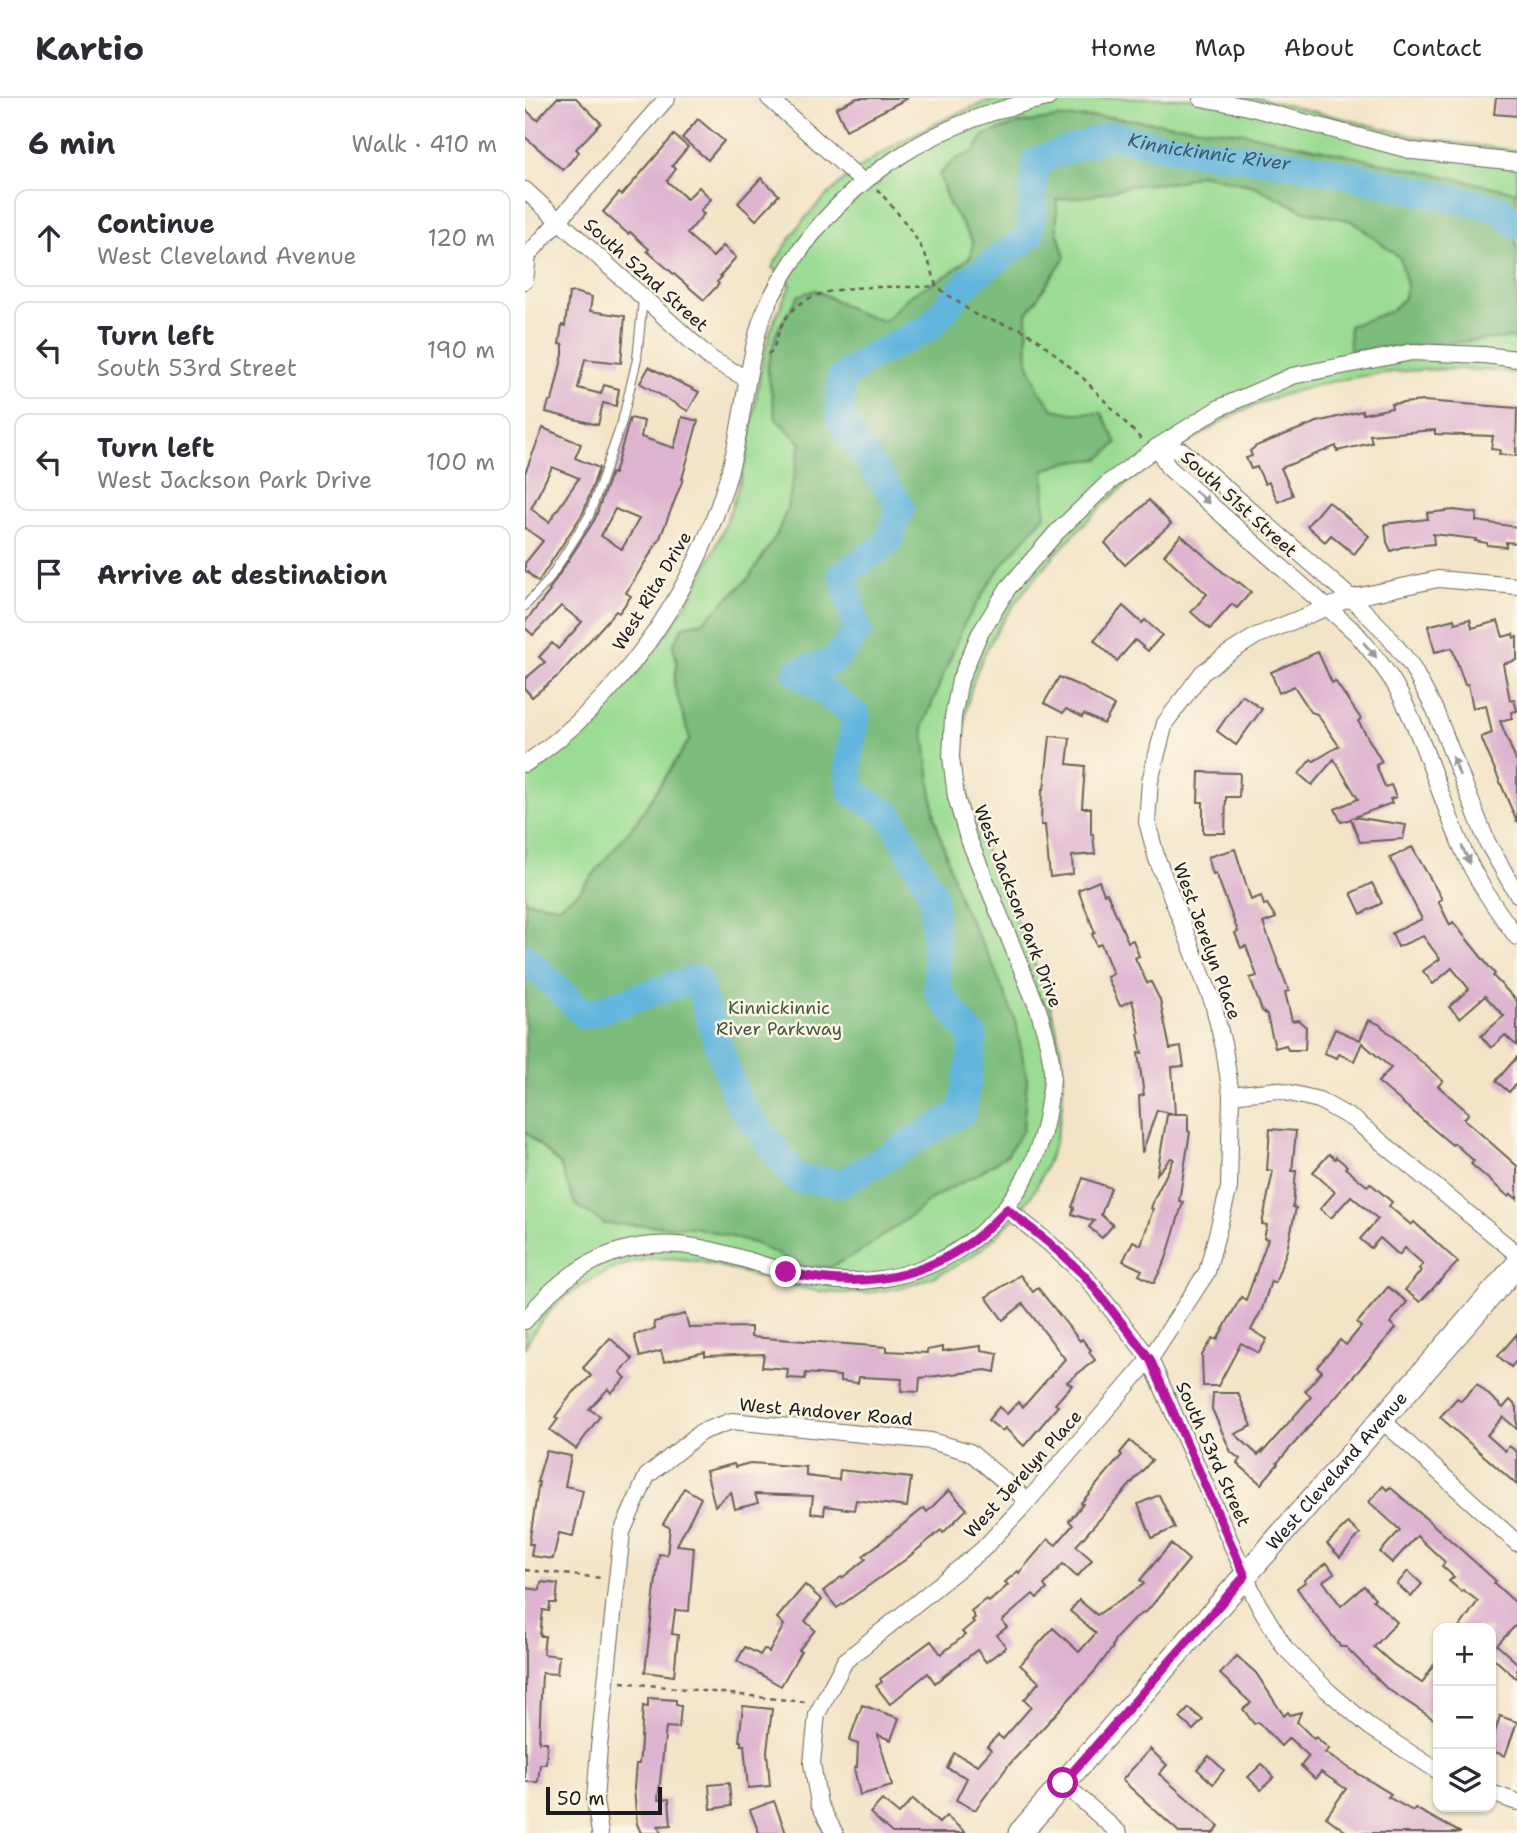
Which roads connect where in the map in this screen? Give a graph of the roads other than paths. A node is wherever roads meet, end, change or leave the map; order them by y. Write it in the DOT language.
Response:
graph roads {
  1 [pos="667,98"];
  2 [pos="769,98"];
  3 [pos="1048,98"];
  4 [pos="1201,98"];
  5 [pos="1234,101"];
  6 [pos="1517,162"];
  7 [pos="869,185"];
  8 [pos="525,190"];
  9 [pos="558,221"];
  10 [pos="525,281"];
  11 [pos="643,299"];
  12 [pos="1517,359"];
  13 [pos="747,379"];
  14 [pos="1157,447"];
  15 [pos="1517,586"];
  16 [pos="1351,598"];
  17 [pos="525,606"];
  18 [pos="1326,608"];
  19 [pos="525,764"];
  20 [pos="1506,877"];
  21 [pos="1484,890"];
  22 [pos="1517,894"];
  23 [pos="1517,937"];
  24 [pos="1231,1095"];
  25 [pos="1007,1209"];
  26 [pos="1517,1254"];
  27 [pos="1517,1265"];
  28 [pos="525,1321"];
  29 [pos="1150,1359"];
  30 [pos="1383,1420"];
  31 [pos="1028,1501"];
  32 [pos="1517,1543"];
  33 [pos="1245,1576"];
  34 [pos="1433,1767"];
  35 [pos="1063,1783"];
  36 [pos="1496,1795"];
  37 [pos="1517,1802"];
  38 [pos="600,1833"];
  39 [pos="835,1833"];
  40 [pos="1020,1833"];
  41 [pos="1119,1833"];
  1 -- 9 [label="street"];
  2 -- 7 [label="street"];
  3 -- 7 [label="street, West Rita Drive"];
  4 -- 5 [label="street"];
  5 -- 6 [label="street"];
  7 -- 13 [label="street, West Rita Drive"];
  8 -- 9 [label="street, South 52nd Street"];
  9 -- 10 [label="street"];
  9 -- 11 [label="street, South 52nd Street"];
  11 -- 13 [label="street, South 52nd Street"];
  11 -- 17 [label="lane"];
  12 -- 14 [label="street, West Jackson Park Drive"];
  13 -- 19 [label="street, West Rita Drive"];
  14 -- 16 [label="street, South 51st Street"];
  14 -- 18 [label="street, South 51st Street, one-way"];
  14 -- 25 [label="street, West Jackson Park Drive"];
  15 -- 16 [label="street, West Jerelyn Place"];
  16 -- 18 [label="street, West Jerelyn Place"];
  20 -- 16 [label="street, South 51st Street, one-way"];
  18 -- 21 [label="street, South 51st Street, one-way"];
  18 -- 24 [label="street, West Jerelyn Place"];
  20 -- 21 [label="street"];
  20 -- 22 [label="street, South 51st Street"];
  21 -- 23 [label="street, South 51st Street"];
  24 -- 26 [label="street"];
  24 -- 29 [label="street, West Jerelyn Place"];
  25 -- 28 [label="street, West Jackson Park Drive"];
  25 -- 29 [label="street, South 53rd Street"];
  27 -- 30 [label="street, West Cleveland Avenue"];
  29 -- 31 [label="street, West Jerelyn Place"];
  29 -- 33 [label="street, South 53rd Street"];
  30 -- 32 [label="street"];
  30 -- 33 [label="street, West Cleveland Avenue"];
  31 -- 38 [label="street, West Andover Road"];
  31 -- 39 [label="street, West Jerelyn Place"];
  33 -- 34 [label="street, South 53rd Street"];
  33 -- 35 [label="street, West Cleveland Avenue"];
  35 -- 40 [label="street, West Cleveland Avenue"];
  35 -- 41 [label="street"];
  36 -- 37 [label="street"];
}
